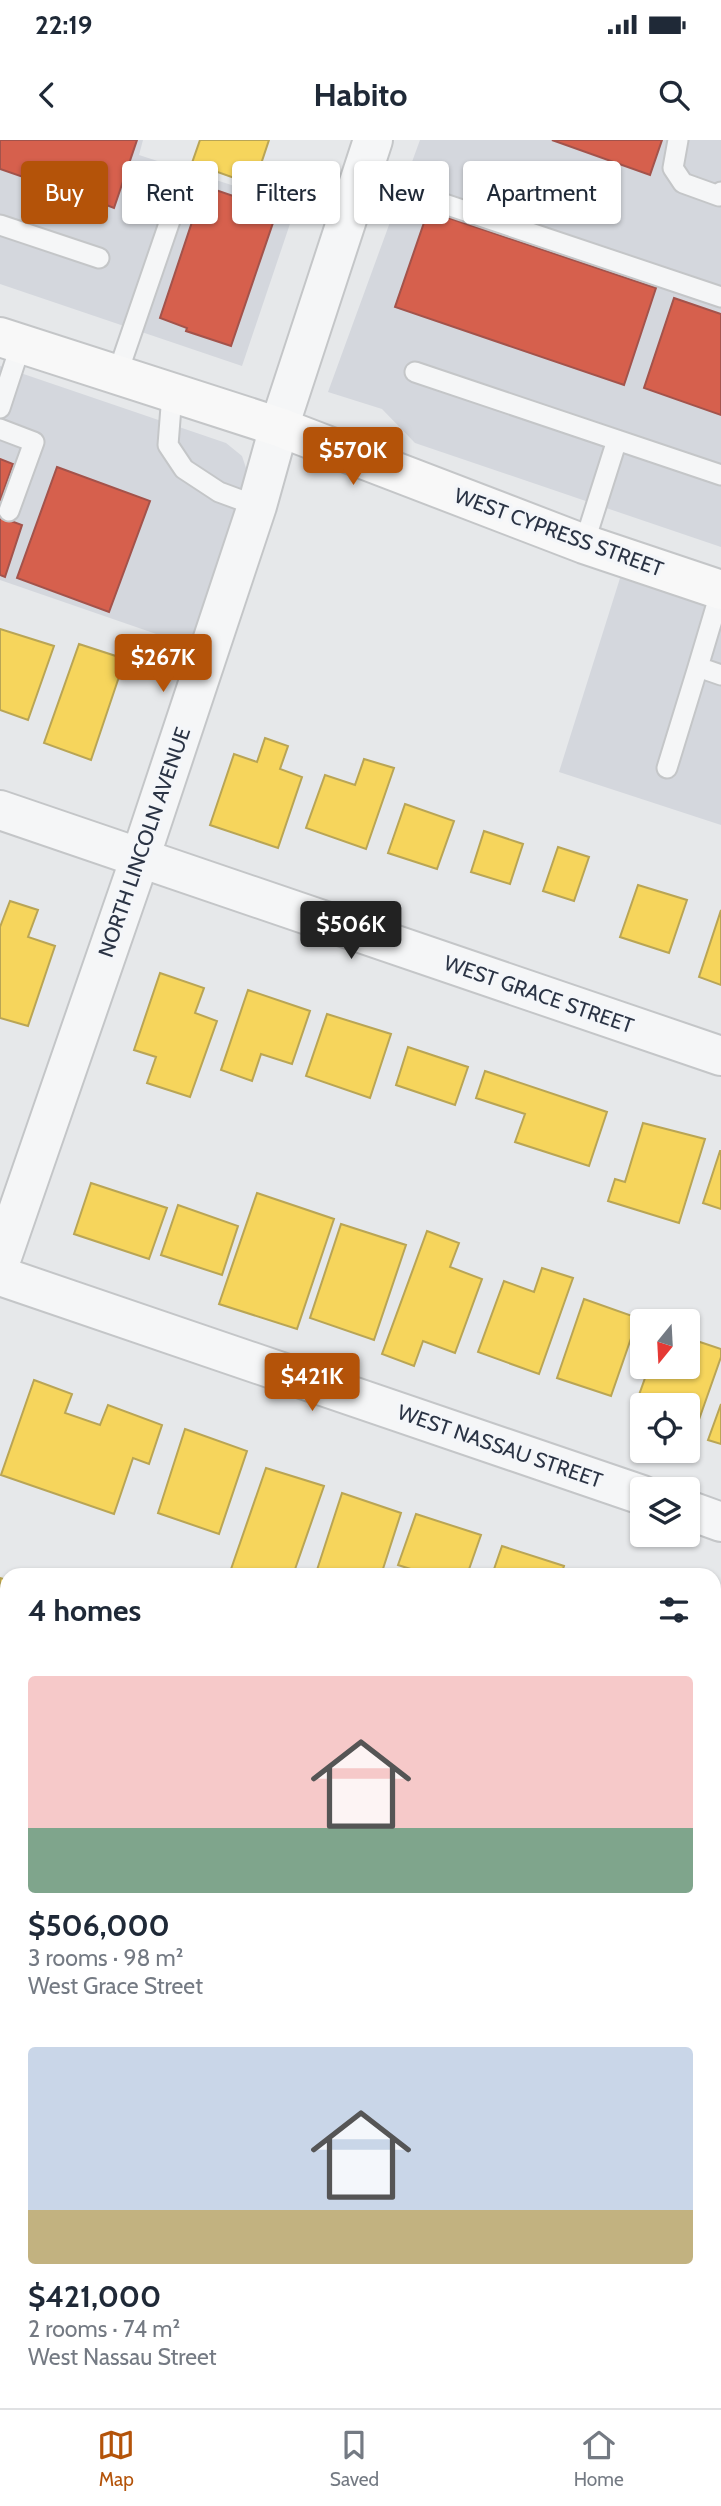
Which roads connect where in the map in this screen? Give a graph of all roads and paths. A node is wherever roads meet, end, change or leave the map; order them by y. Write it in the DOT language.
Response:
graph roads {
  1 [pos="373,140"];
  2 [pos="678,140"];
  3 [pos="366,161"];
  4 [pos="720,194"];
  5 [pos="354,197"];
  6 [pos="449,206"];
  7 [pos="169,224"];
  8 [pos="0,225"];
  9 [pos="99,258"];
  10 [pos="721,297"];
  11 [pos="11,341"];
  12 [pos="415,372"];
  13 [pos="117,376"];
  14 [pos="172,394"];
  15 [pos="0,408"];
  16 [pos="279,427"];
  17 [pos="0,429"];
  18 [pos="617,440"];
  19 [pos="721,475"];
  20 [pos="257,506"];
  21 [pos="9,511"];
  22 [pos="583,544"];
  23 [pos="721,590"];
  24 [pos="698,667"];
  25 [pos="721,675"];
  26 [pos="667,768"];
  27 [pos="0,810"];
  28 [pos="140,858"];
  29 [pos="721,1056"];
  30 [pos="0,1264"];
  31 [pos="0,1276"];
  32 [pos="630,1491"];
  33 [pos="700,1514"];
  34 [pos="721,1522"];
  1 -- 3 [label="street, NORTH LINCOLN AVENUE"];
  2 -- 4 [label="lane"];
  5 -- 16 [label="street, NORTH LINCOLN AVENUE"];
  6 -- 10 [label="lane"];
  7 -- 13 [label="lane"];
  8 -- 9 [label="lane"];
  11 -- 13 [label="street, WEST CYPRESS STREET"];
  11 -- 15 [label="lane"];
  12 -- 18 [label="lane"];
  13 -- 14 [label="street, WEST CYPRESS STREET"];
  14 -- 16 [label="street, WEST CYPRESS STREET"];
  14 -- 20 [label="lane"];
  16 -- 20 [label="street, NORTH LINCOLN AVENUE"];
  16 -- 22 [label="street, WEST CYPRESS STREET"];
  17 -- 21 [label="lane"];
  18 -- 19 [label="lane"];
  18 -- 22 [label="lane"];
  20 -- 28 [label="street, NORTH LINCOLN AVENUE"];
  22 -- 23 [label="street, WEST CYPRESS STREET"];
  23 -- 24 [label="lane"];
  24 -- 25 [label="lane"];
  24 -- 26 [label="lane"];
  27 -- 28 [label="street, WEST GRACE STREET"];
  28 -- 29 [label="street, WEST GRACE STREET"];
  28 -- 30 [label="street, NORTH LINCOLN AVENUE"];
  31 -- 32 [label="street, WEST NASSAU STREET"];
  33 -- 34 [label="street"];
}
